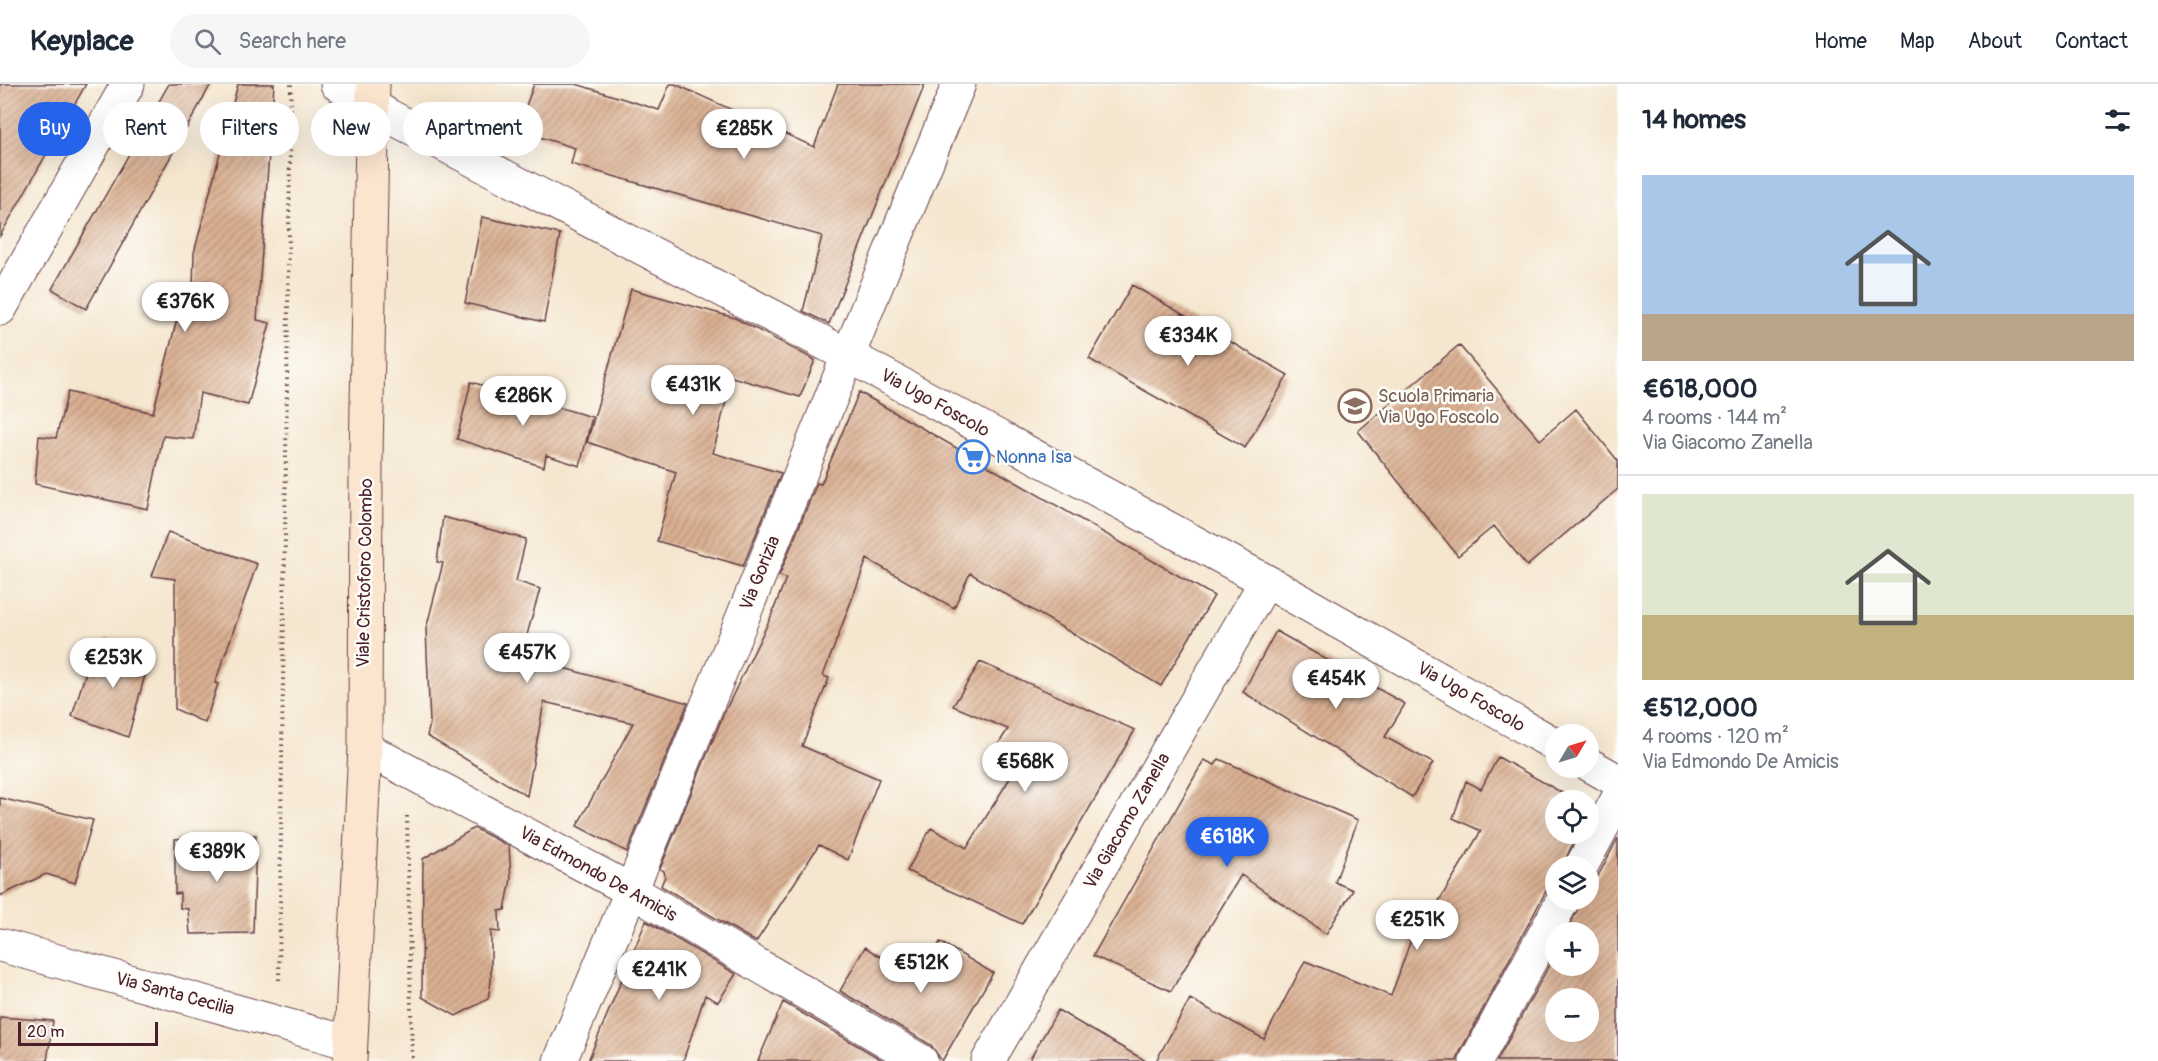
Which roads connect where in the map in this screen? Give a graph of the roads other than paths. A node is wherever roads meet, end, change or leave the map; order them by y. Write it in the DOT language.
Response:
graph roads {
  1 [pos="128,84"];
  2 [pos="337,84"];
  3 [pos="959,84"];
  4 [pos="372,95"];
  5 [pos="0,309"];
  6 [pos="847,355"];
  7 [pos="1266,581"];
  8 [pos="1545,740"];
  9 [pos="365,748"];
  10 [pos="1599,770"];
  11 [pos="1618,781"];
  12 [pos="1618,798"];
  13 [pos="1587,856"];
  14 [pos="632,891"];
  15 [pos="1558,910"];
  16 [pos="0,945"];
  17 [pos="350,1052"];
  18 [pos="560,1061"];
  19 [pos="921,1061"];
  20 [pos="988,1061"];
  21 [pos="1476,1061"];
  1 -- 5 [label="street"];
  2 -- 4 [label="street, Via Ugo Foscolo"];
  3 -- 6 [label="street, Via Gorizia"];
  4 -- 6 [label="street, Via Ugo Foscolo"];
  4 -- 9 [label="main road, Viale Cristoforo Colombo"];
  6 -- 7 [label="street, Via Ugo Foscolo"];
  6 -- 14 [label="street, Via Gorizia"];
  7 -- 8 [label="street, Via Ugo Foscolo"];
  7 -- 20 [label="street, Via Giacomo Zanella"];
  9 -- 14 [label="street, Via Edmondo De Amicis"];
  9 -- 17 [label="main road, Viale Cristoforo Colombo"];
  10 -- 11 [label="street"];
  12 -- 13 [label="street"];
  14 -- 18 [label="street, Via Gorizia"];
  14 -- 19 [label="street, Via Edmondo De Amicis"];
  15 -- 21 [label="street"];
  16 -- 17 [label="street, Via Santa Cecilia"];
}
